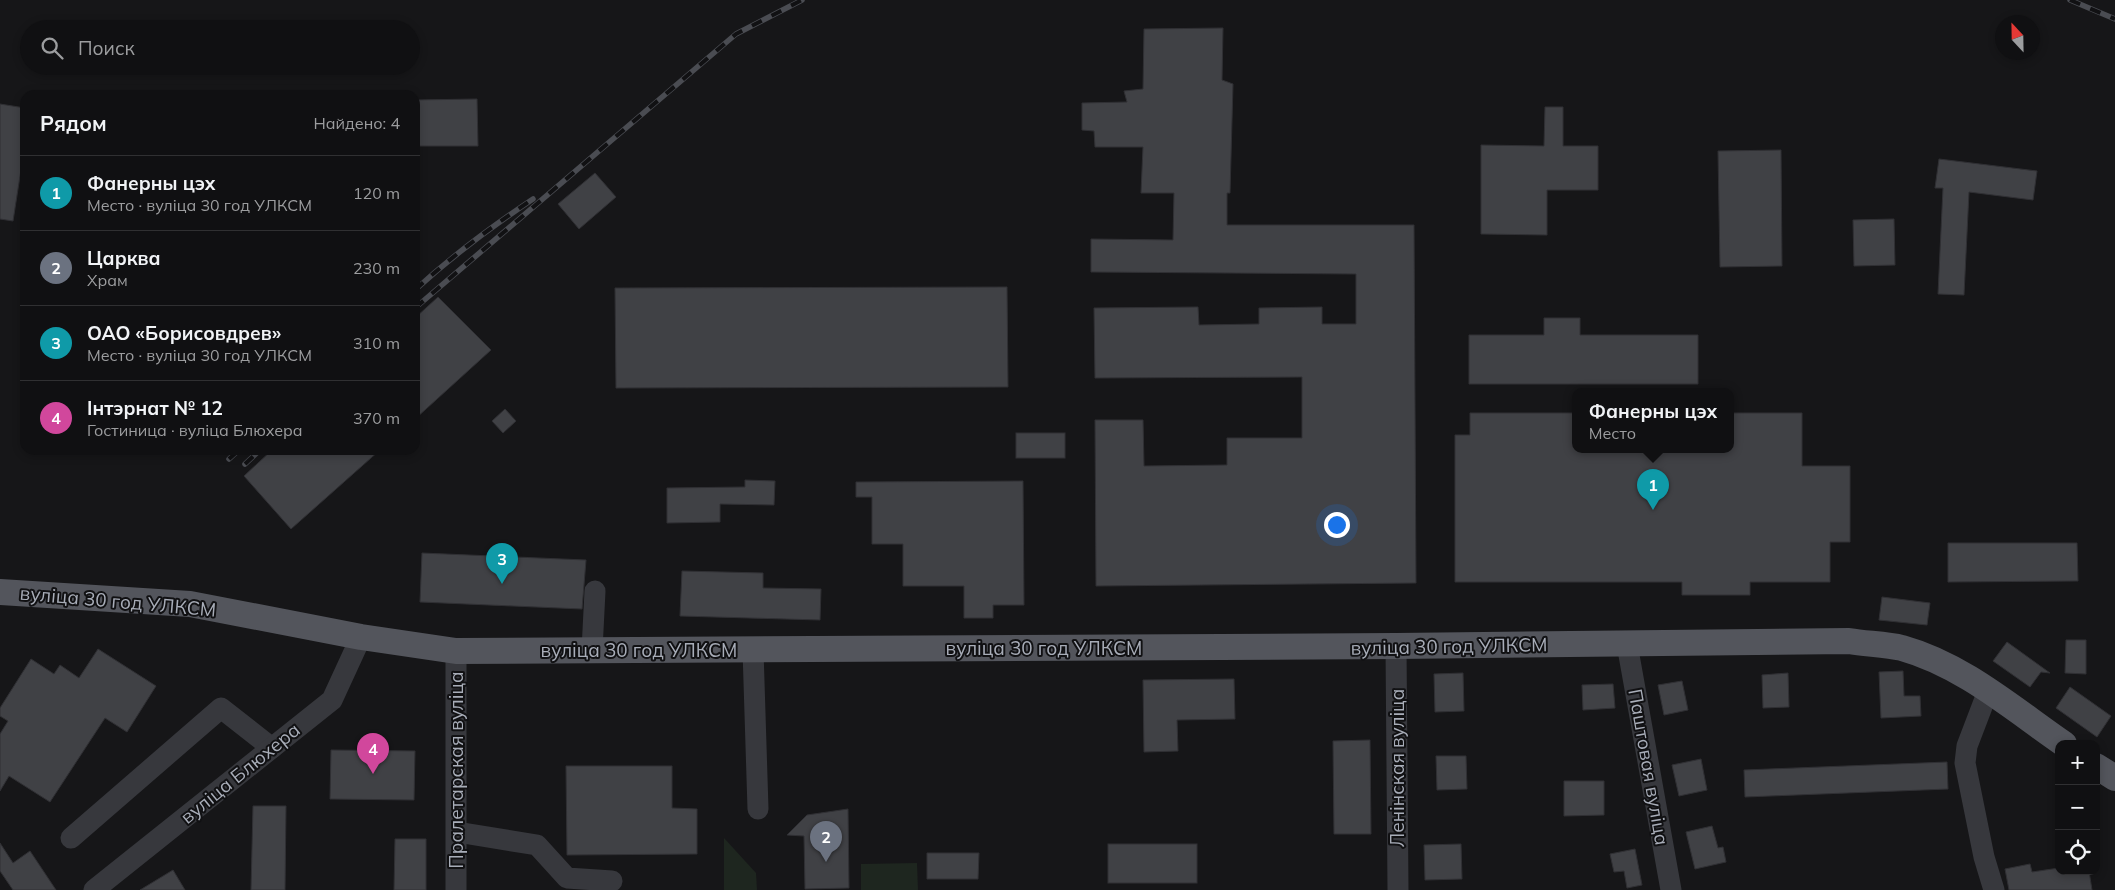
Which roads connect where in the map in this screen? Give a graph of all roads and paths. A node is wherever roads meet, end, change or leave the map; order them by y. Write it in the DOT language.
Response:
graph roads {
  1 [pos="595,591"];
  2 [pos="0,592"];
  3 [pos="361,637"];
  4 [pos="1627,644"];
  5 [pos="1396,646"];
  6 [pos="592,650"];
  7 [pos="753,650"];
  8 [pos="456,651"];
  9 [pos="1988,691"];
  10 [pos="2058,740"];
  11 [pos="272,748"];
  12 [pos="2100,769"];
  13 [pos="2115,778"];
  14 [pos="758,809"];
  15 [pos="457,832"];
  16 [pos="71,838"];
  17 [pos="612,881"];
  18 [pos="94,890"];
  19 [pos="456,890"];
  20 [pos="1398,890"];
  21 [pos="1671,890"];
  22 [pos="1994,890"];
  1 -- 6 [label="street"];
  2 -- 3 [label="main road, вуліца 30 год УЛКСМ"];
  3 -- 8 [label="main road, вуліца 30 год УЛКСМ"];
  3 -- 11 [label="street, вуліца Блюхера"];
  4 -- 5 [label="main road, вуліца 30 год УЛКСМ"];
  4 -- 9 [label="main road, вуліца 30 год УЛКСМ"];
  4 -- 21 [label="street, Паштовая вуліца"];
  5 -- 7 [label="main road, вуліца 30 год УЛКСМ"];
  5 -- 20 [label="street, Ленінская вуліца"];
  6 -- 7 [label="main road, вуліца 30 год УЛКСМ"];
  6 -- 8 [label="main road, вуліца 30 год УЛКСМ"];
  7 -- 14 [label="street"];
  8 -- 15 [label="street, Пралетарская вуліца"];
  9 -- 10 [label="main road, вуліца 30 год УЛКСМ"];
  9 -- 22 [label="street"];
  11 -- 16 [label="street"];
  11 -- 18 [label="street, вуліца Блюхера"];
  12 -- 13 [label="main road"];
  15 -- 17 [label="street"];
  15 -- 19 [label="street, Пралетарская вуліца"];
}
